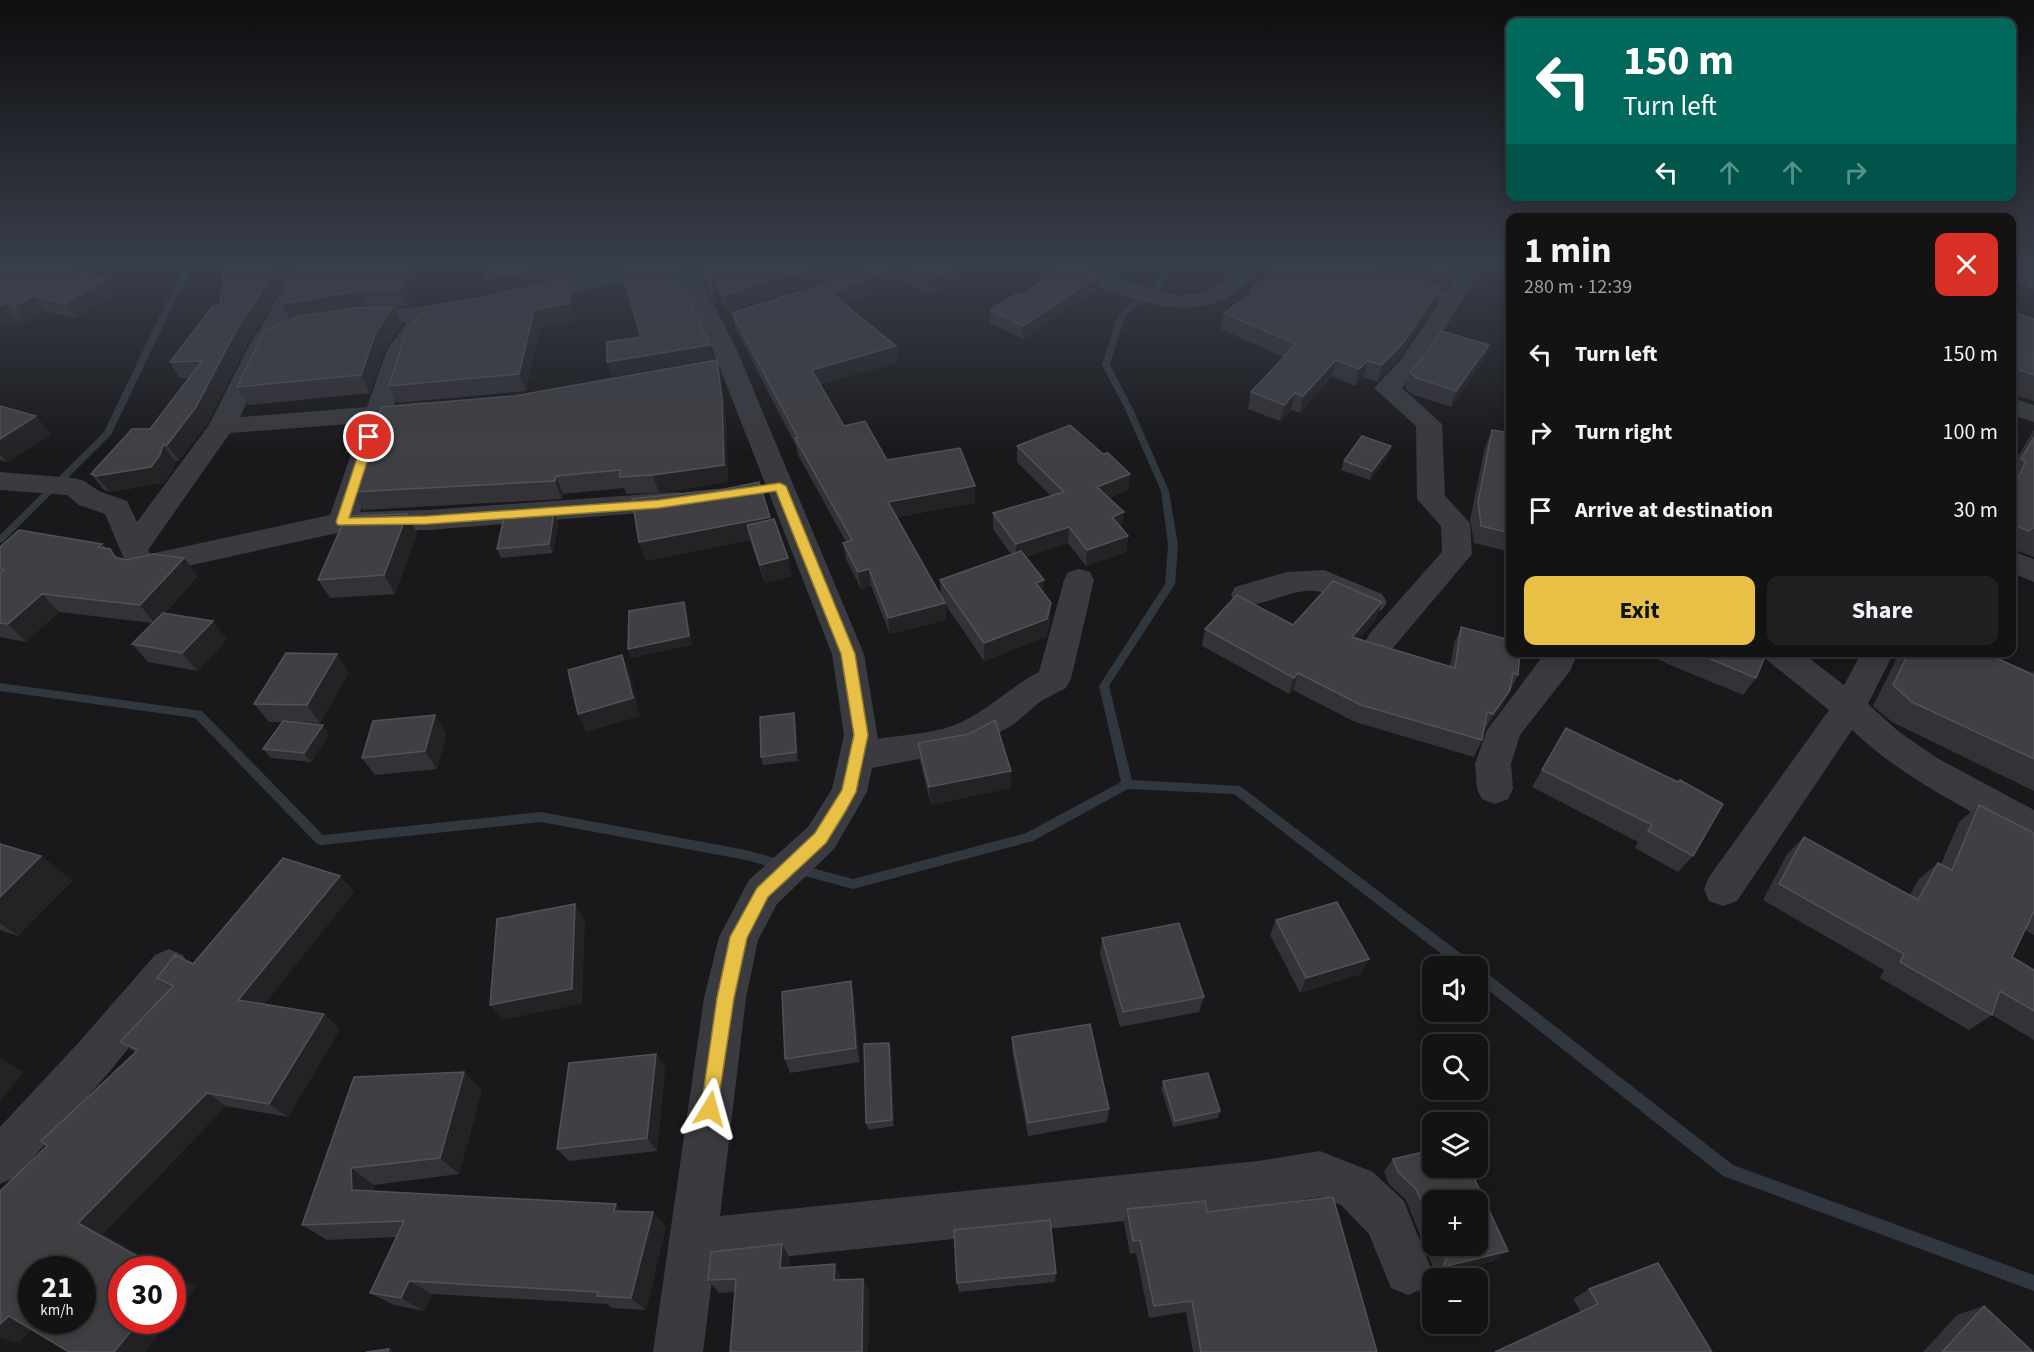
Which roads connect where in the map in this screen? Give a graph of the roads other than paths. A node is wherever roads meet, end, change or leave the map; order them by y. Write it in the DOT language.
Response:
graph roads {
  1 [pos="272,328"];
  2 [pos="415,328"];
  3 [pos="722,328"];
  4 [pos="1434,328"];
  5 [pos="2016,407"];
  6 [pos="446,408"];
  7 [pos="2034,414"];
  8 [pos="376,415"];
  9 [pos="222,426"];
  10 [pos="0,482"];
  11 [pos="780,486"];
  12 [pos="749,491"];
  13 [pos="707,497"];
  14 [pos="342,522"];
  15 [pos="133,549"];
  16 [pos="2016,563"];
  17 [pos="2034,572"];
  18 [pos="1079,580"];
  19 [pos="1246,595"];
  20 [pos="1403,616"];
  21 [pos="1382,640"];
  22 [pos="1560,657"];
  23 [pos="1784,657"];
  24 [pos="1875,657"];
  25 [pos="1849,707"];
  26 [pos="857,756"];
  27 [pos="1495,789"];
  28 [pos="2034,828"];
  29 [pos="1723,889"];
  30 [pos="169,968"];
  31 [pos="0,1161"];
  32 [pos="691,1243"];
  33 [pos="1408,1271"];
  34 [pos="678,1352"];
  1 -- 9 [label="street"];
  2 -- 8 [label="street"];
  3 -- 11 [label="street"];
  4 -- 20 [label="street"];
  5 -- 7 [label="street"];
  6 -- 8 [label="street"];
  8 -- 9 [label="street"];
  8 -- 14 [label="street"];
  9 -- 15 [label="street"];
  10 -- 15 [label="street"];
  11 -- 12 [label="street"];
  11 -- 26 [label="street"];
  13 -- 14 [label="street"];
  14 -- 15 [label="street"];
  16 -- 17 [label="street"];
  18 -- 26 [label="street"];
  19 -- 20 [label="street"];
  20 -- 21 [label="street"];
  22 -- 27 [label="street"];
  23 -- 25 [label="street"];
  24 -- 25 [label="street"];
  25 -- 28 [label="street"];
  25 -- 29 [label="street"];
  26 -- 32 [label="street"];
  30 -- 31 [label="street"];
  32 -- 33 [label="street"];
  32 -- 34 [label="street"];
}
